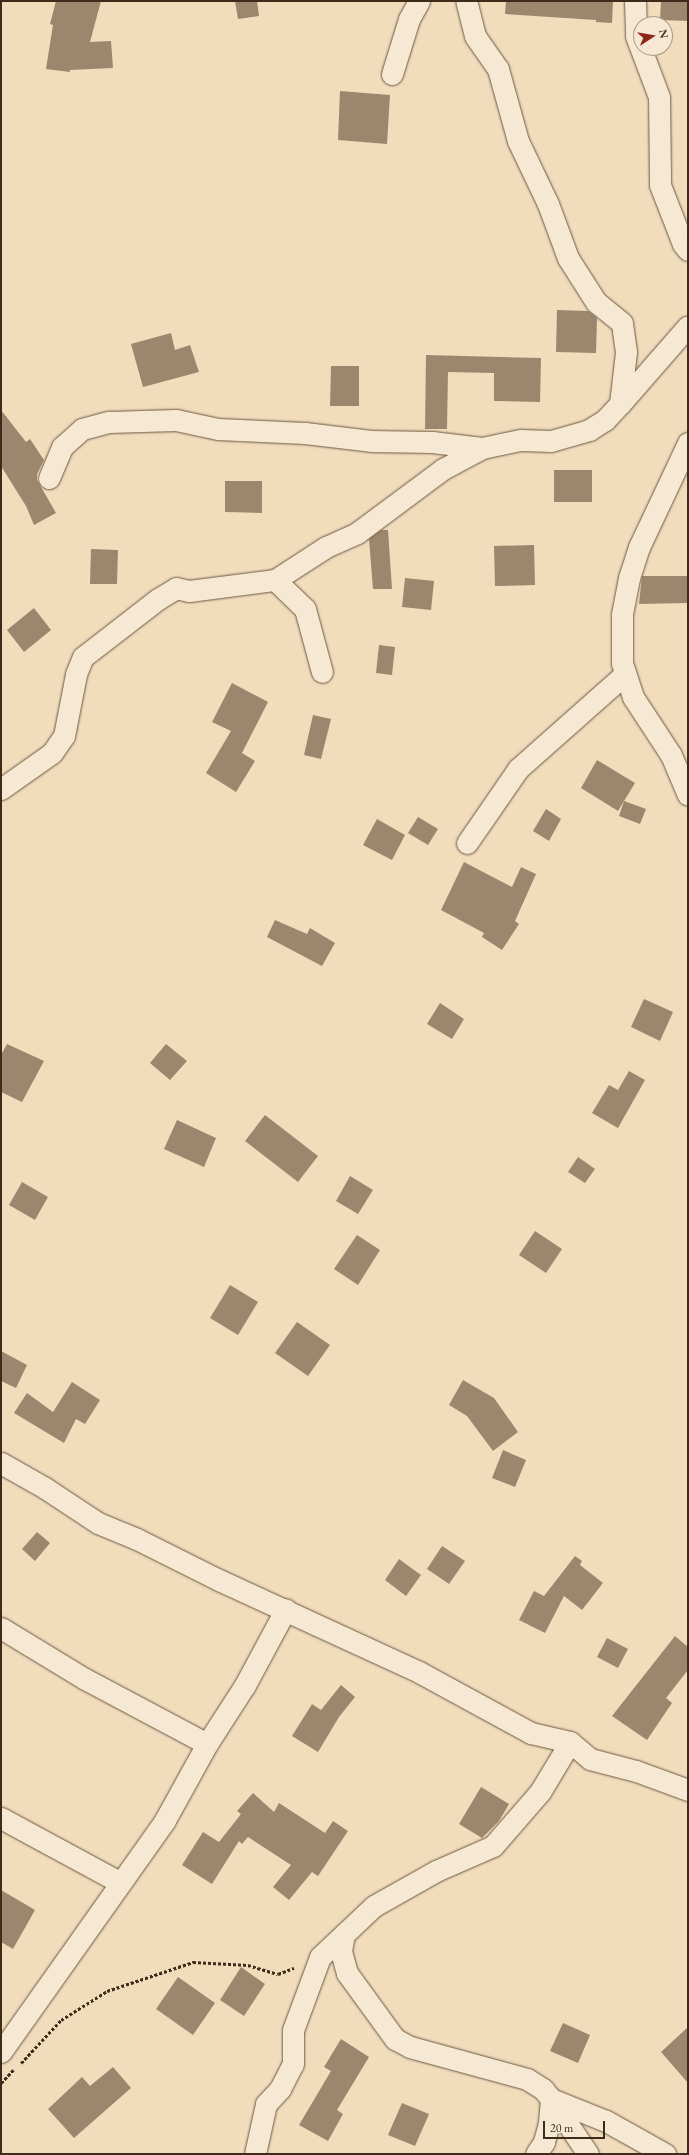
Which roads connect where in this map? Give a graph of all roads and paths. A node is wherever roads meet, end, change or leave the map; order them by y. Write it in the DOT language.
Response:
graph roads {
  1 [pos="419,1"];
  2 [pos="466,1"];
  3 [pos="635,1"];
  4 [pos="392,74"];
  5 [pos="688,250"];
  6 [pos="688,326"];
  7 [pos="620,404"];
  8 [pos="688,443"];
  9 [pos="482,448"];
  10 [pos="49,478"];
  11 [pos="275,580"];
  12 [pos="322,672"];
  13 [pos="625,674"];
  14 [pos="1,790"];
  15 [pos="688,795"];
  16 [pos="467,843"];
  17 [pos="1,1463"];
  18 [pos="286,1609"];
  19 [pos="1,1628"];
  20 [pos="570,1742"];
  21 [pos="207,1744"];
  22 [pos="688,1790"];
  23 [pos="1,1818"];
  24 [pos="121,1883"];
  25 [pos="344,1934"];
  26 [pos="320,1957"];
  27 [pos="1,2052"];
  28 [pos="1,2083"];
  29 [pos="551,2099"];
  30 [pos="255,2154"];
  31 [pos="536,2154"];
  32 [pos="588,2154"];
  33 [pos="665,2154"];
  1 -- 4 [label="street"];
  2 -- 7 [label="street"];
  3 -- 5 [label="street"];
  6 -- 7 [label="street"];
  7 -- 9 [label="street"];
  8 -- 13 [label="street"];
  9 -- 10 [label="street"];
  9 -- 11 [label="street"];
  11 -- 12 [label="street"];
  11 -- 14 [label="street"];
  13 -- 15 [label="street"];
  13 -- 16 [label="street"];
  17 -- 18 [label="street"];
  18 -- 20 [label="street"];
  18 -- 21 [label="street"];
  19 -- 21 [label="street"];
  20 -- 22 [label="street"];
  20 -- 25 [label="street"];
  21 -- 24 [label="street"];
  23 -- 24 [label="street"];
  24 -- 27 [label="street"];
  25 -- 26 [label="street"];
  25 -- 29 [label="street"];
  26 -- 28 [label="path"];
  26 -- 30 [label="street"];
  29 -- 31 [label="street"];
  29 -- 32 [label="street"];
  29 -- 33 [label="street"];
}
